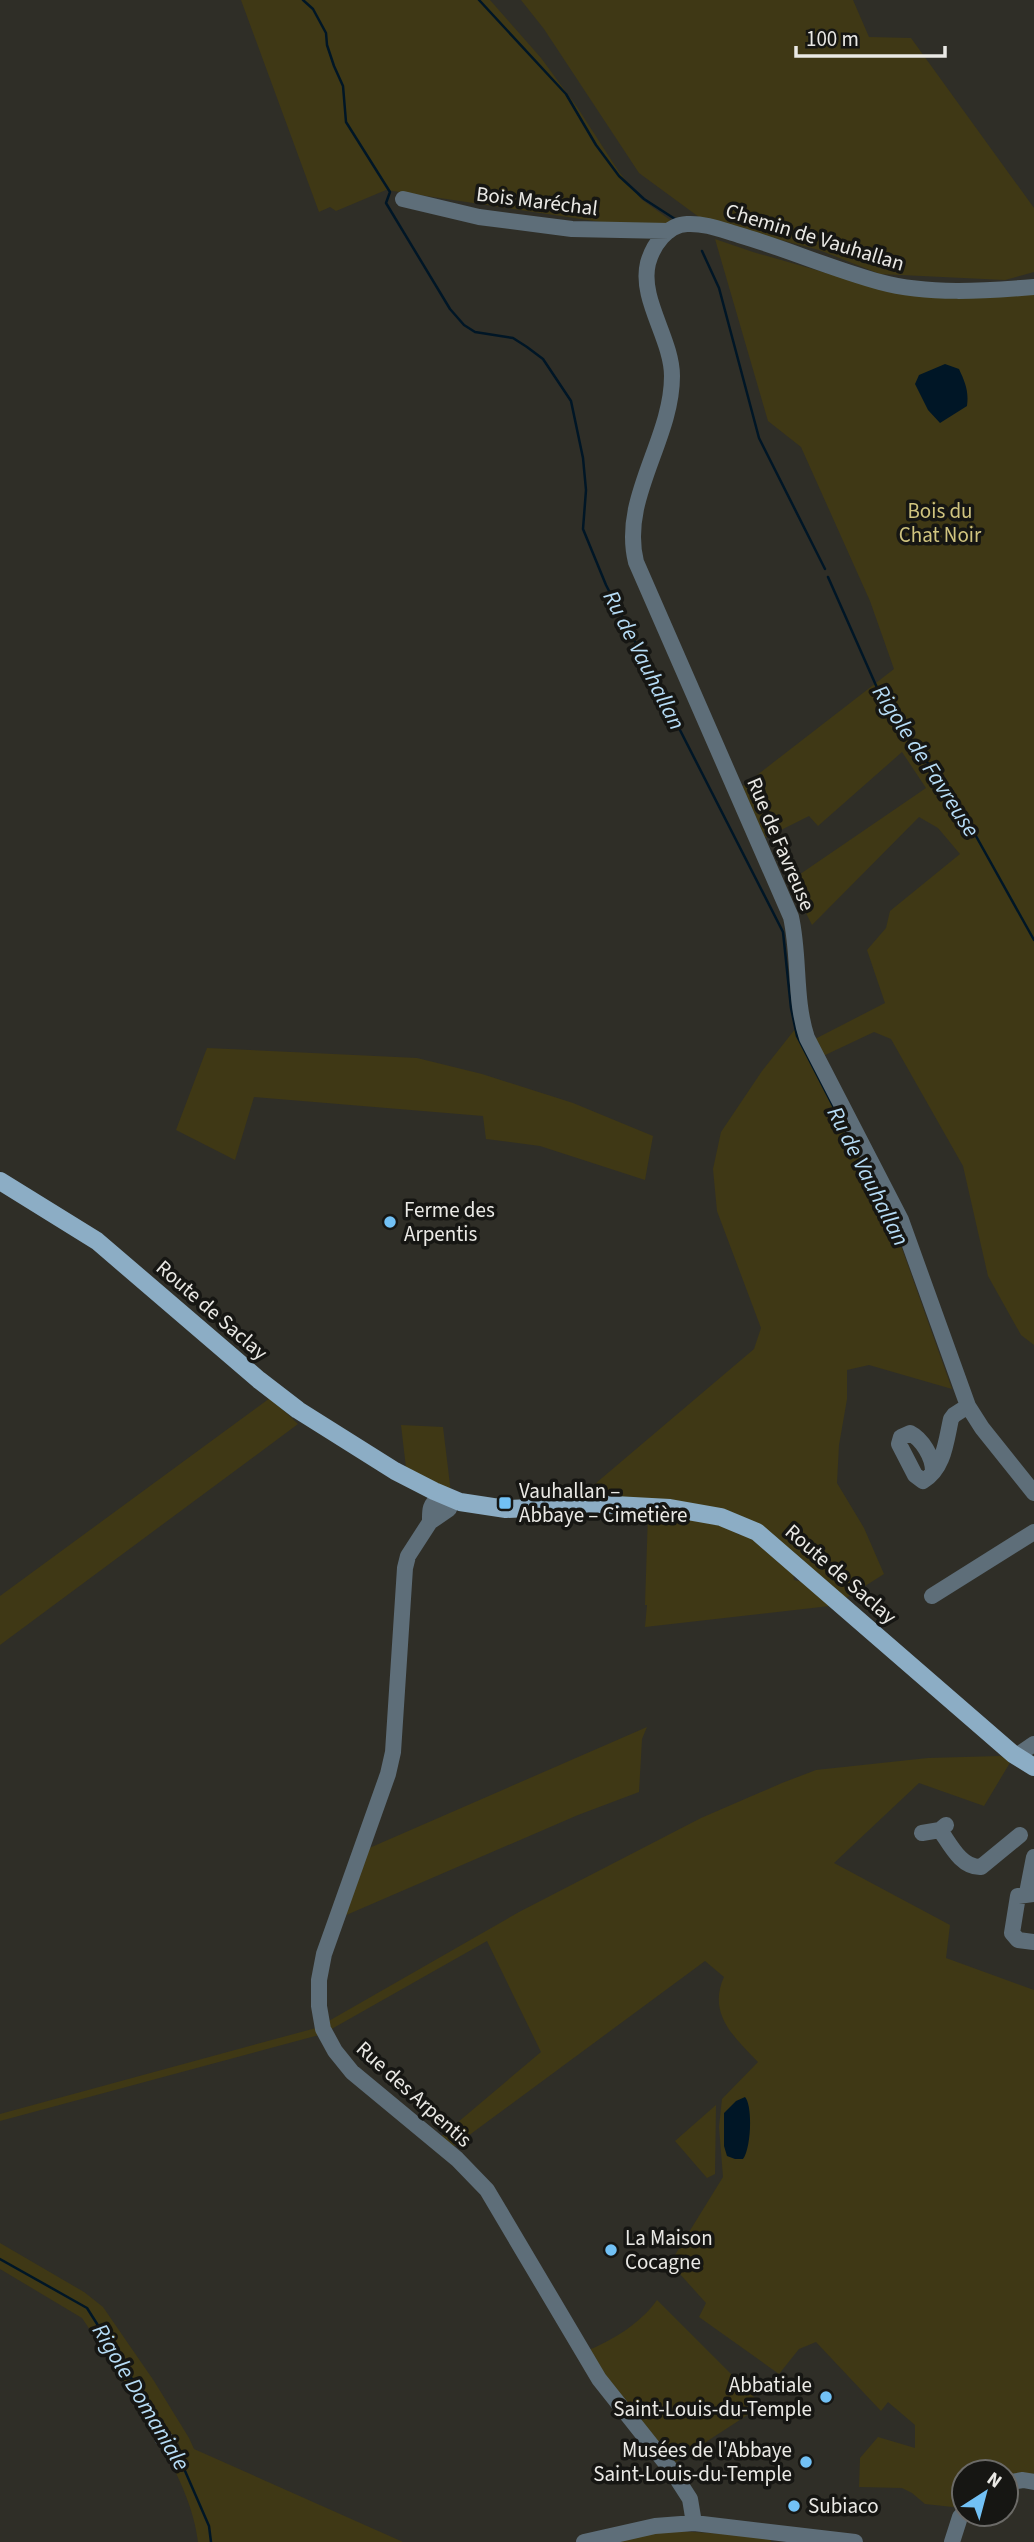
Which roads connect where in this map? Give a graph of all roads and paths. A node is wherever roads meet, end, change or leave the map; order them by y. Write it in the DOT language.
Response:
graph roads {
  1 [pos="403,199"];
  2 [pos="669,231"];
  3 [pos="1034,287"];
  4 [pos="0,1181"];
  5 [pos="968,1406"];
  6 [pos="396,1471"];
  7 [pos="933,1471"];
  8 [pos="1034,1493"];
  9 [pos="578,1504"];
  10 [pos="441,1505"];
  11 [pos="480,1506"];
  12 [pos="1034,1532"];
  13 [pos="932,1596"];
  14 [pos="1034,1744"];
  15 [pos="1016,1756"];
  16 [pos="1034,1767"];
  17 [pos="922,1832"];
  18 [pos="1024,1834"];
  19 [pos="1034,1857"];
  20 [pos="1030,1893"];
  21 [pos="1034,1942"];
  22 [pos="694,2523"];
  23 [pos="584,2542"];
  24 [pos="855,2542"];
  1 -- 2 [label="street, Bois Maréchal"];
  2 -- 3 [label="street, Chemin de Vauhallan"];
  2 -- 5 [label="street, Rue de Favreuse"];
  4 -- 6 [label="main road, Route de Saclay"];
  5 -- 7 [label="street"];
  5 -- 8 [label="street, Rue de Favreuse"];
  6 -- 10 [label="main road, Route de Saclay"];
  6 -- 11 [label="main road, Route de Saclay"];
  9 -- 10 [label="main road, Route de Saclay"];
  9 -- 11 [label="main road, Route de Saclay"];
  9 -- 15 [label="main road, Route de Saclay"];
  10 -- 11 [label="street, Route de Saclay"];
  10 -- 22 [label="street, Rue des Arpentis"];
  12 -- 13 [label="street"];
  14 -- 15 [label="street"];
  15 -- 16 [label="main road, Route de Saclay"];
  17 -- 18 [label="street"];
  19 -- 20 [label="street"];
  20 -- 21 [label="street"];
  22 -- 23 [label="street"];
  22 -- 24 [label="street"];
}
